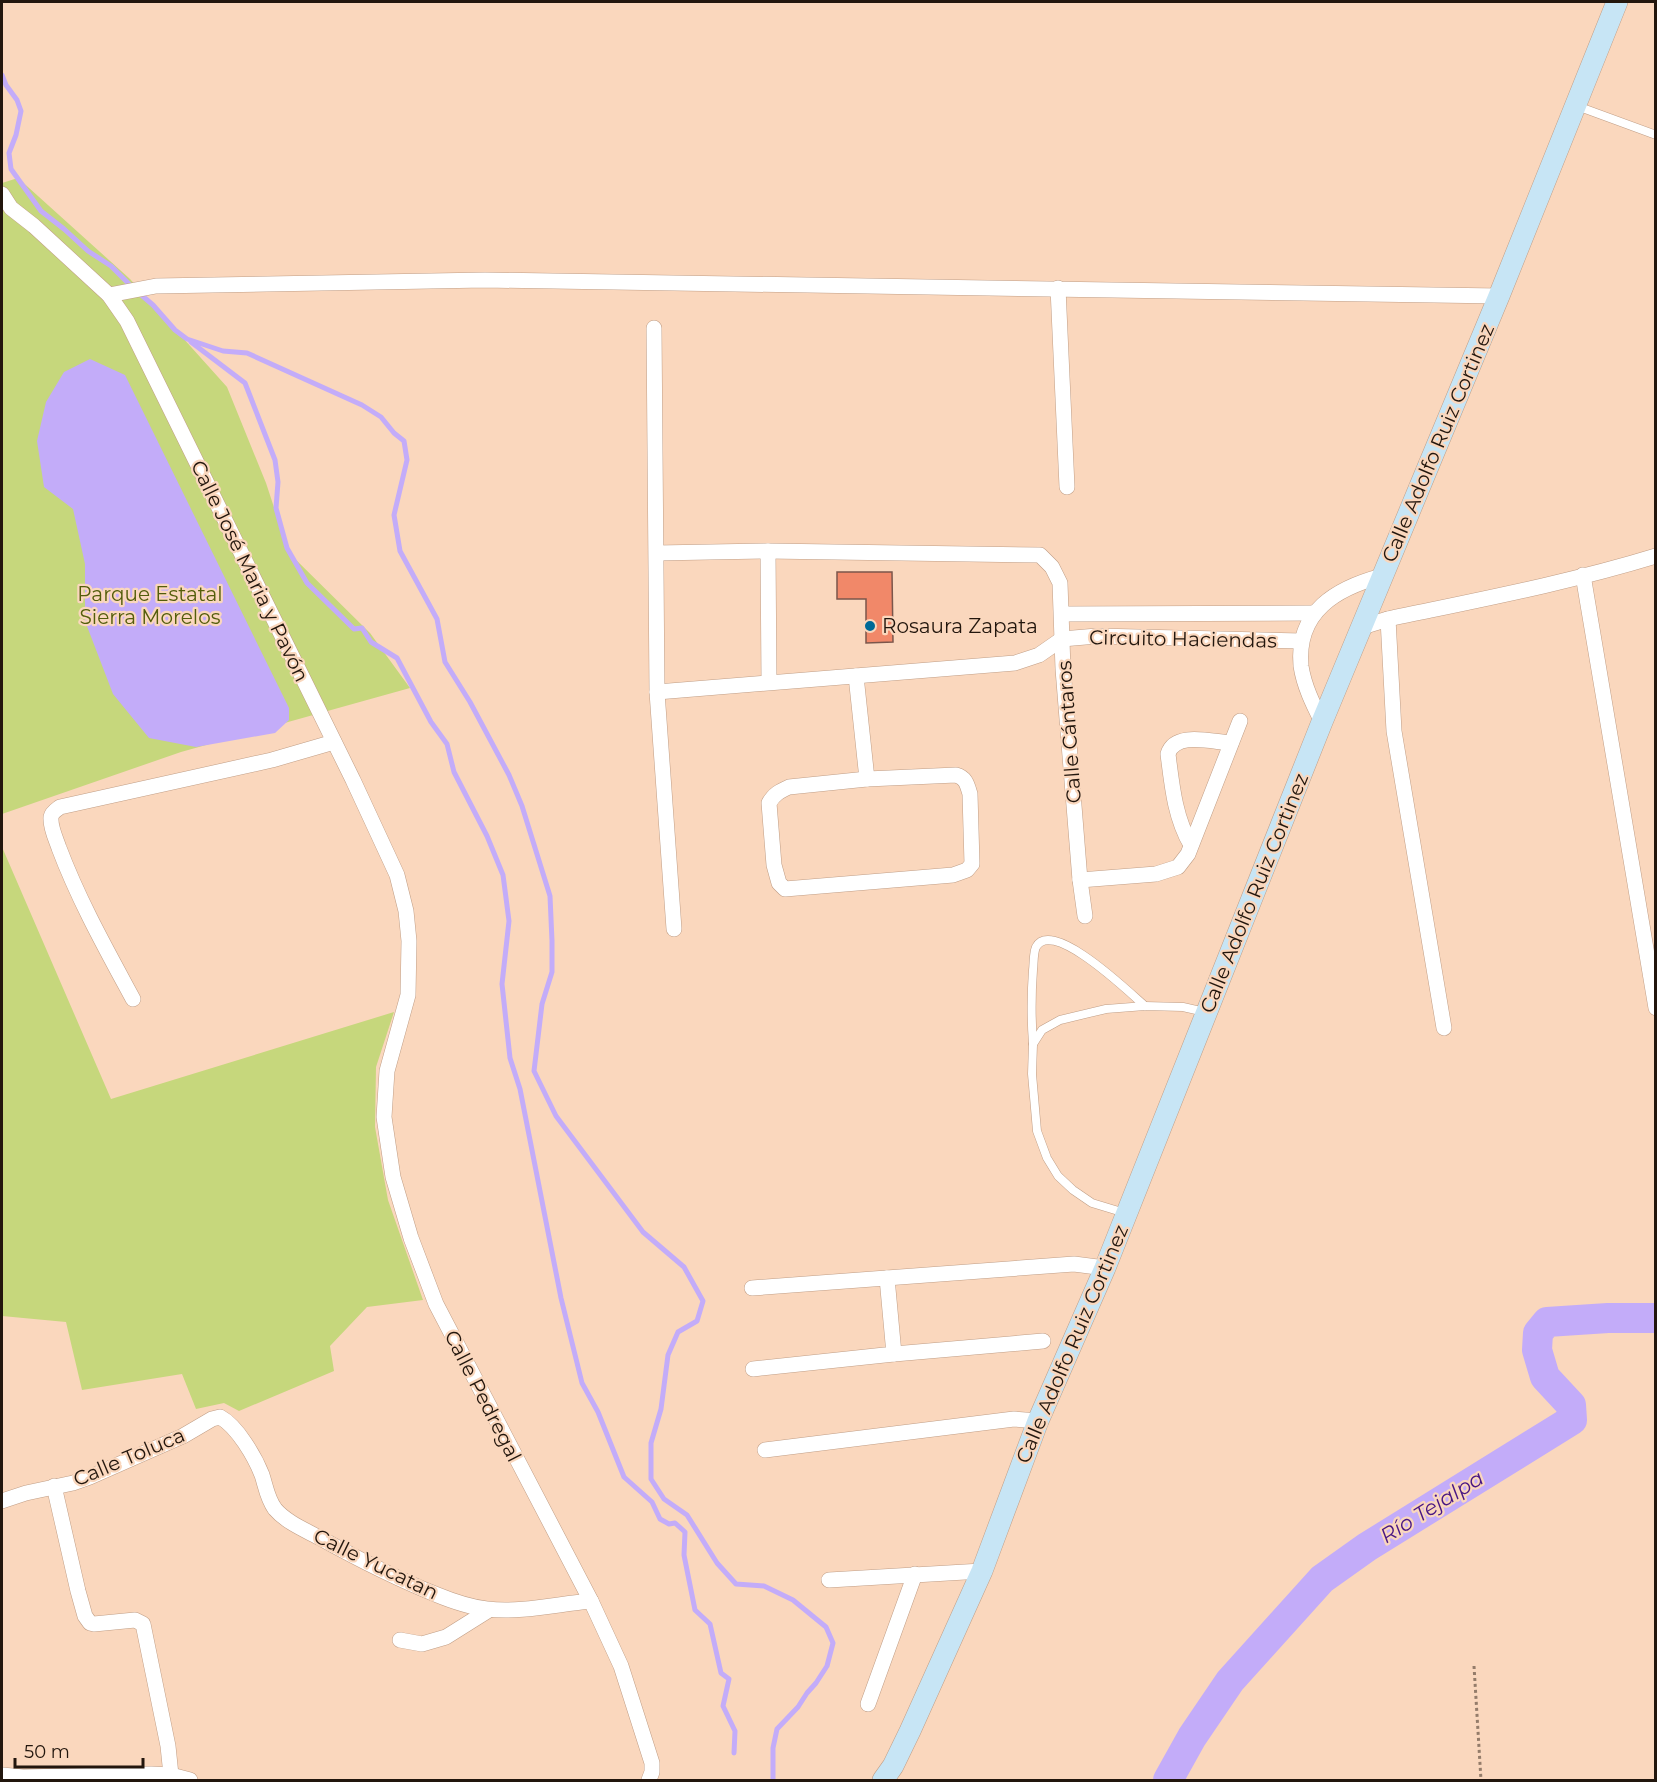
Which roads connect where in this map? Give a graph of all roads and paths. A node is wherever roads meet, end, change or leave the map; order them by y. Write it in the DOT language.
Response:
graph roads {
  1 [pos="1617,2"];
  2 [pos="1575,106"];
  3 [pos="1656,135"];
  4 [pos="2,194"];
  5 [pos="1058,288"];
  6 [pos="109,295"];
  7 [pos="1499,296"];
  8 [pos="654,328"];
  9 [pos="1067,487"];
  10 [pos="768,551"];
  11 [pos="657,553"];
  12 [pos="1656,556"];
  13 [pos="1583,575"];
  14 [pos="1382,576"];
  15 [pos="1314,613"];
  16 [pos="1062,614"];
  17 [pos="1388,620"];
  18 [pos="1362,627"];
  19 [pos="1062,639"];
  20 [pos="1301,641"];
  21 [pos="856,676"];
  22 [pos="769,682"];
  23 [pos="657,692"];
  24 [pos="1240,721"];
  25 [pos="1322,722"];
  26 [pos="334,741"];
  27 [pos="1231,743"];
  28 [pos="867,779"];
  29 [pos="1191,846"];
  30 [pos="1080,880"];
  31 [pos="1085,916"];
  32 [pos="674,929"];
  33 [pos="408,995"];
  34 [pos="133,999"];
  35 [pos="1145,1006"];
  36 [pos="1656,1008"];
  37 [pos="1206,1012"];
  38 [pos="1444,1028"];
  39 [pos="1033,1044"];
  40 [pos="1126,1213"];
  41 [pos="1104,1269"];
  42 [pos="887,1278"];
  43 [pos="752,1288"];
  44 [pos="1043,1341"];
  45 [pos="894,1354"];
  46 [pos="753,1369"];
  47 [pos="220,1417"];
  48 [pos="1038,1421"];
  49 [pos="765,1450"];
  50 [pos="54,1486"];
  51 [pos="2,1501"];
  52 [pos="982,1571"];
  53 [pos="915,1574"];
  54 [pos="829,1580"];
  55 [pos="591,1601"];
  56 [pos="489,1610"];
  57 [pos="400,1640"];
  58 [pos="1474,1666"];
  59 [pos="868,1704"];
  60 [pos="2,1775"];
  61 [pos="171,1775"];
  62 [pos="190,1780"];
  63 [pos="649,1780"];
  64 [pos="883,1780"];
  65 [pos="1481,1780"];
  1 -- 2 [label="main road, Calle Adolfo Ruiz Cortinez"];
  2 -- 3 [label="lane"];
  2 -- 7 [label="main road, Calle Adolfo Ruiz Cortinez"];
  4 -- 6 [label="street, Calle José Maria y Pavón"];
  5 -- 6 [label="street"];
  5 -- 7 [label="street"];
  5 -- 9 [label="street"];
  6 -- 26 [label="street, Calle José Maria y Pavón"];
  7 -- 14 [label="main road, Calle Adolfo Ruiz Cortinez"];
  8 -- 11 [label="street"];
  10 -- 11 [label="street"];
  10 -- 16 [label="street, Calle Cántaros"];
  10 -- 22 [label="street"];
  11 -- 23 [label="street"];
  12 -- 13 [label="street"];
  13 -- 17 [label="street"];
  13 -- 36 [label="street"];
  14 -- 15 [label="street"];
  14 -- 18 [label="main road, Calle Adolfo Ruiz Cortinez"];
  15 -- 16 [label="street, Circuito Haciendas"];
  15 -- 20 [label="street"];
  16 -- 19 [label="street, Calle Cántaros"];
  17 -- 18 [label="street"];
  17 -- 38 [label="street"];
  18 -- 25 [label="main road, Calle Adolfo Ruiz Cortinez"];
  19 -- 20 [label="street, Circuito Haciendas"];
  19 -- 21 [label="street, Circuito Haciendas"];
  19 -- 30 [label="street, Calle Cántaros"];
  20 -- 25 [label="street"];
  21 -- 22 [label="street, Circuito Haciendas"];
  21 -- 28 [label="street"];
  22 -- 23 [label="street, Circuito Haciendas"];
  23 -- 32 [label="street"];
  24 -- 27 [label="street"];
  25 -- 37 [label="main road, Calle Adolfo Ruiz Cortinez"];
  26 -- 33 [label="street, Calle José Maria y Pavón"];
  26 -- 34 [label="street"];
  27 -- 29 [label="street"];
  27 -- 29 [label="street"];
  28 -- 28 [label="street"];
  29 -- 30 [label="street"];
  30 -- 31 [label="street, Calle Cántaros"];
  33 -- 55 [label="street, Calle Pedregal"];
  35 -- 37 [label="lane"];
  35 -- 39 [label="lane"];
  35 -- 39 [label="lane"];
  37 -- 40 [label="main road, Calle Adolfo Ruiz Cortinez"];
  39 -- 40 [label="lane"];
  40 -- 41 [label="main road, Calle Adolfo Ruiz Cortinez"];
  41 -- 42 [label="street"];
  41 -- 48 [label="main road, Calle Adolfo Ruiz Cortinez"];
  42 -- 43 [label="street"];
  42 -- 45 [label="street"];
  44 -- 45 [label="street"];
  45 -- 46 [label="street"];
  47 -- 50 [label="street, Calle Toluca"];
  47 -- 56 [label="street, Calle Yucatan"];
  48 -- 49 [label="street"];
  48 -- 52 [label="main road, Calle Adolfo Ruiz Cortinez"];
  50 -- 51 [label="street, Calle Toluca"];
  50 -- 61 [label="street"];
  52 -- 53 [label="street"];
  52 -- 64 [label="main road, Calle Adolfo Ruiz Cortinez"];
  53 -- 54 [label="street"];
  53 -- 59 [label="street"];
  55 -- 56 [label="street, Calle Yucatan"];
  55 -- 63 [label="street, Calle Pedregal"];
  56 -- 57 [label="street"];
  58 -- 65 [label="path"];
  60 -- 61 [label="street"];
  61 -- 62 [label="street"];
}
